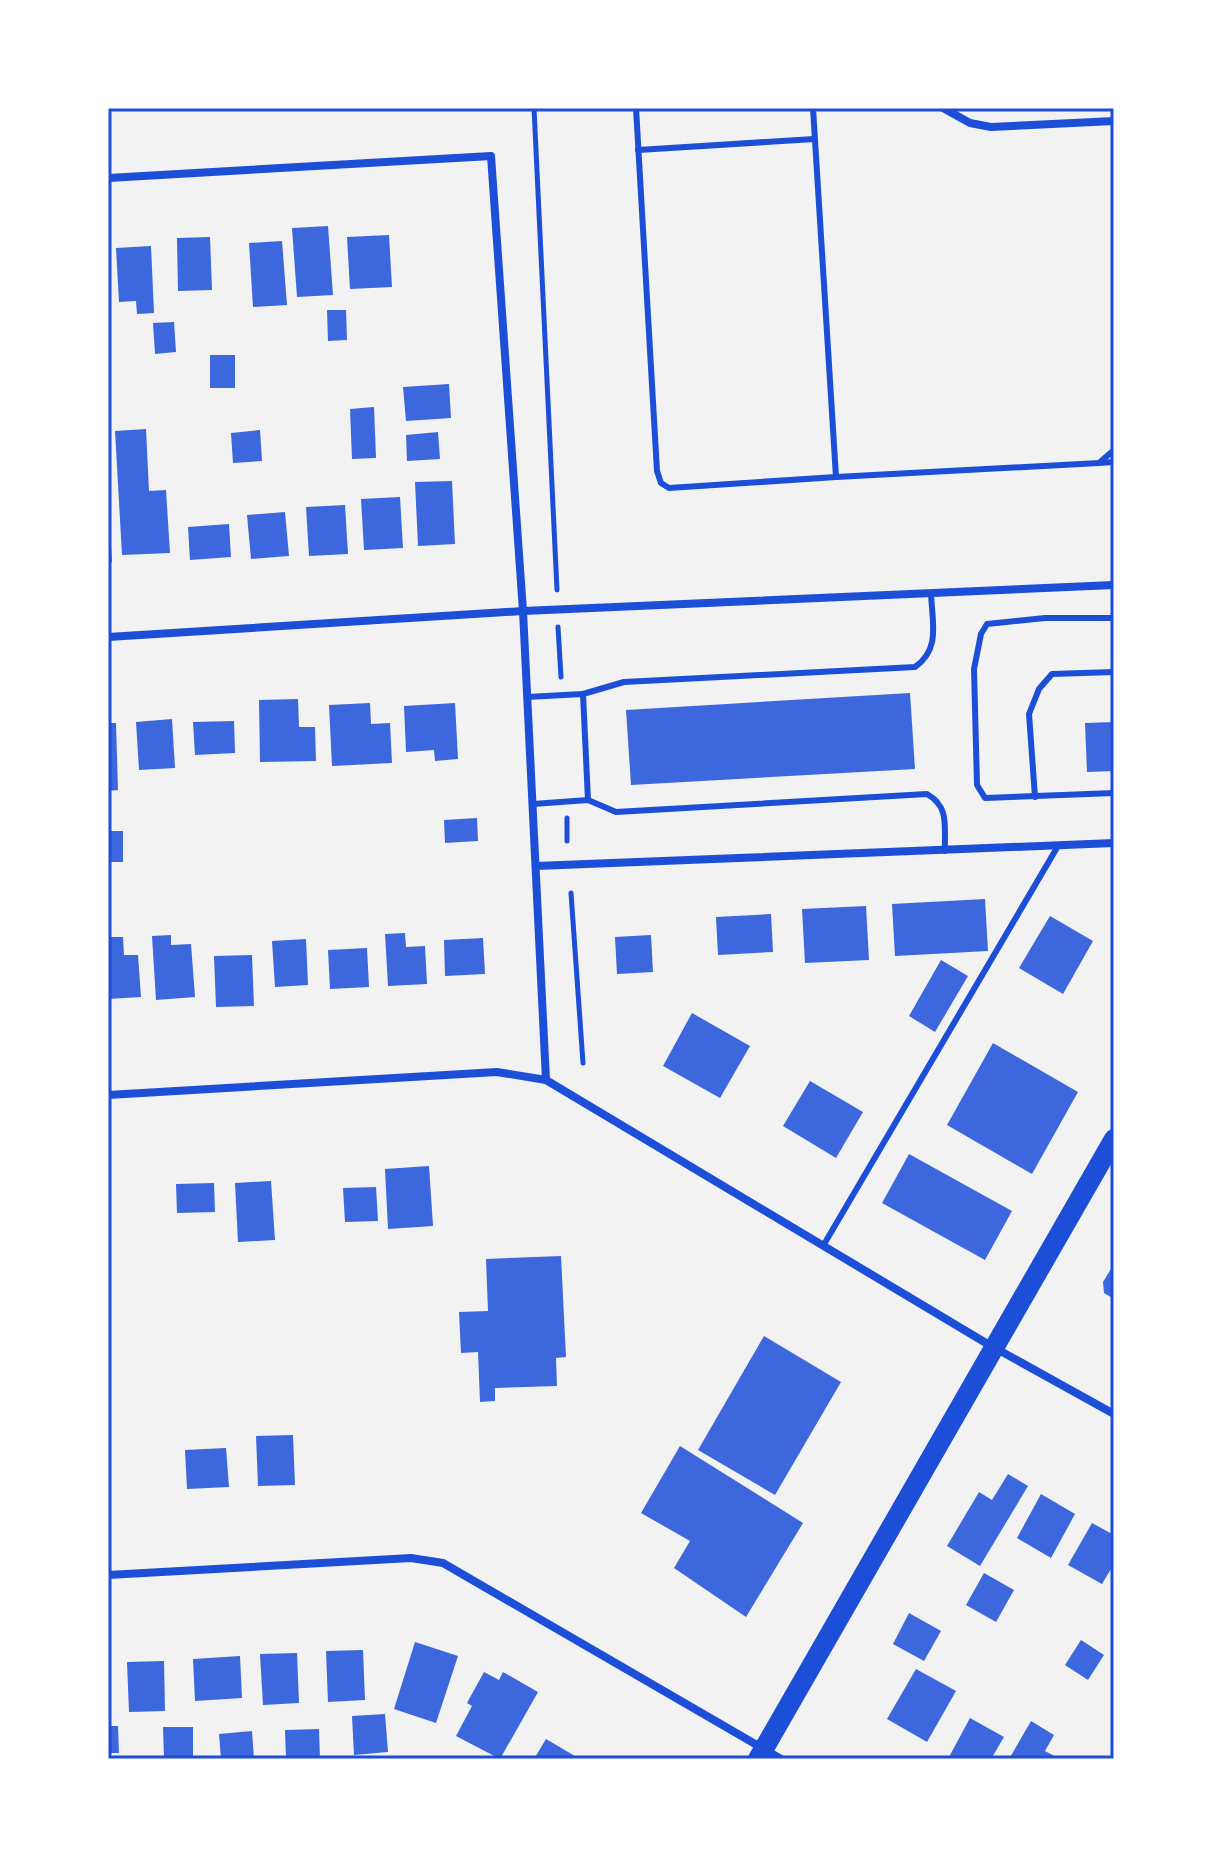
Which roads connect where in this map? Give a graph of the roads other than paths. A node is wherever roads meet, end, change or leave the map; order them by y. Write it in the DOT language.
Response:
graph roads {
  1 [pos="636,108"];
  2 [pos="813,108"];
  3 [pos="943,108"];
  4 [pos="1114,121"];
  5 [pos="814,139"];
  6 [pos="638,150"];
  7 [pos="108,178"];
  8 [pos="1114,450"];
  9 [pos="1114,462"];
  10 [pos="1099,463"];
  11 [pos="836,477"];
  12 [pos="1114,585"];
  13 [pos="931,593"];
  14 [pos="523,611"];
  15 [pos="1114,618"];
  16 [pos="108,637"];
  17 [pos="1114,672"];
  18 [pos="583,694"];
  19 [pos="527,697"];
  20 [pos="1114,793"];
  21 [pos="1035,797"];
  22 [pos="588,800"];
  23 [pos="533,804"];
  24 [pos="1114,843"];
  25 [pos="1058,846"];
  26 [pos="945,851"];
  27 [pos="536,866"];
  28 [pos="546,1080"];
  29 [pos="108,1095"];
  30 [pos="1114,1139"];
  31 [pos="823,1246"];
  32 [pos="996,1348"];
  33 [pos="1114,1414"];
  34 [pos="108,1575"];
  35 [pos="768,1756"];
  1 -- 6 [label="lane"];
  2 -- 5 [label="lane"];
  3 -- 4 [label="street"];
  5 -- 6 [label="lane"];
  5 -- 11 [label="lane"];
  6 -- 11 [label="lane"];
  7 -- 14 [label="street"];
  8 -- 10 [label="lane"];
  9 -- 10 [label="lane"];
  10 -- 11 [label="lane"];
  12 -- 13 [label="street"];
  13 -- 14 [label="street"];
  13 -- 18 [label="lane"];
  14 -- 16 [label="street"];
  14 -- 19 [label="street"];
  15 -- 21 [label="lane"];
  17 -- 21 [label="lane"];
  18 -- 19 [label="lane"];
  18 -- 22 [label="lane"];
  19 -- 23 [label="street"];
  20 -- 21 [label="lane"];
  22 -- 23 [label="lane"];
  22 -- 26 [label="lane"];
  23 -- 27 [label="street"];
  24 -- 25 [label="street"];
  25 -- 26 [label="street"];
  25 -- 31 [label="lane"];
  26 -- 27 [label="street"];
  27 -- 28 [label="street"];
  28 -- 29 [label="street"];
  28 -- 31 [label="street"];
  30 -- 32 [label="main road"];
  31 -- 32 [label="street"];
  32 -- 33 [label="street"];
  32 -- 35 [label="main road"];
  34 -- 35 [label="street"];
}
